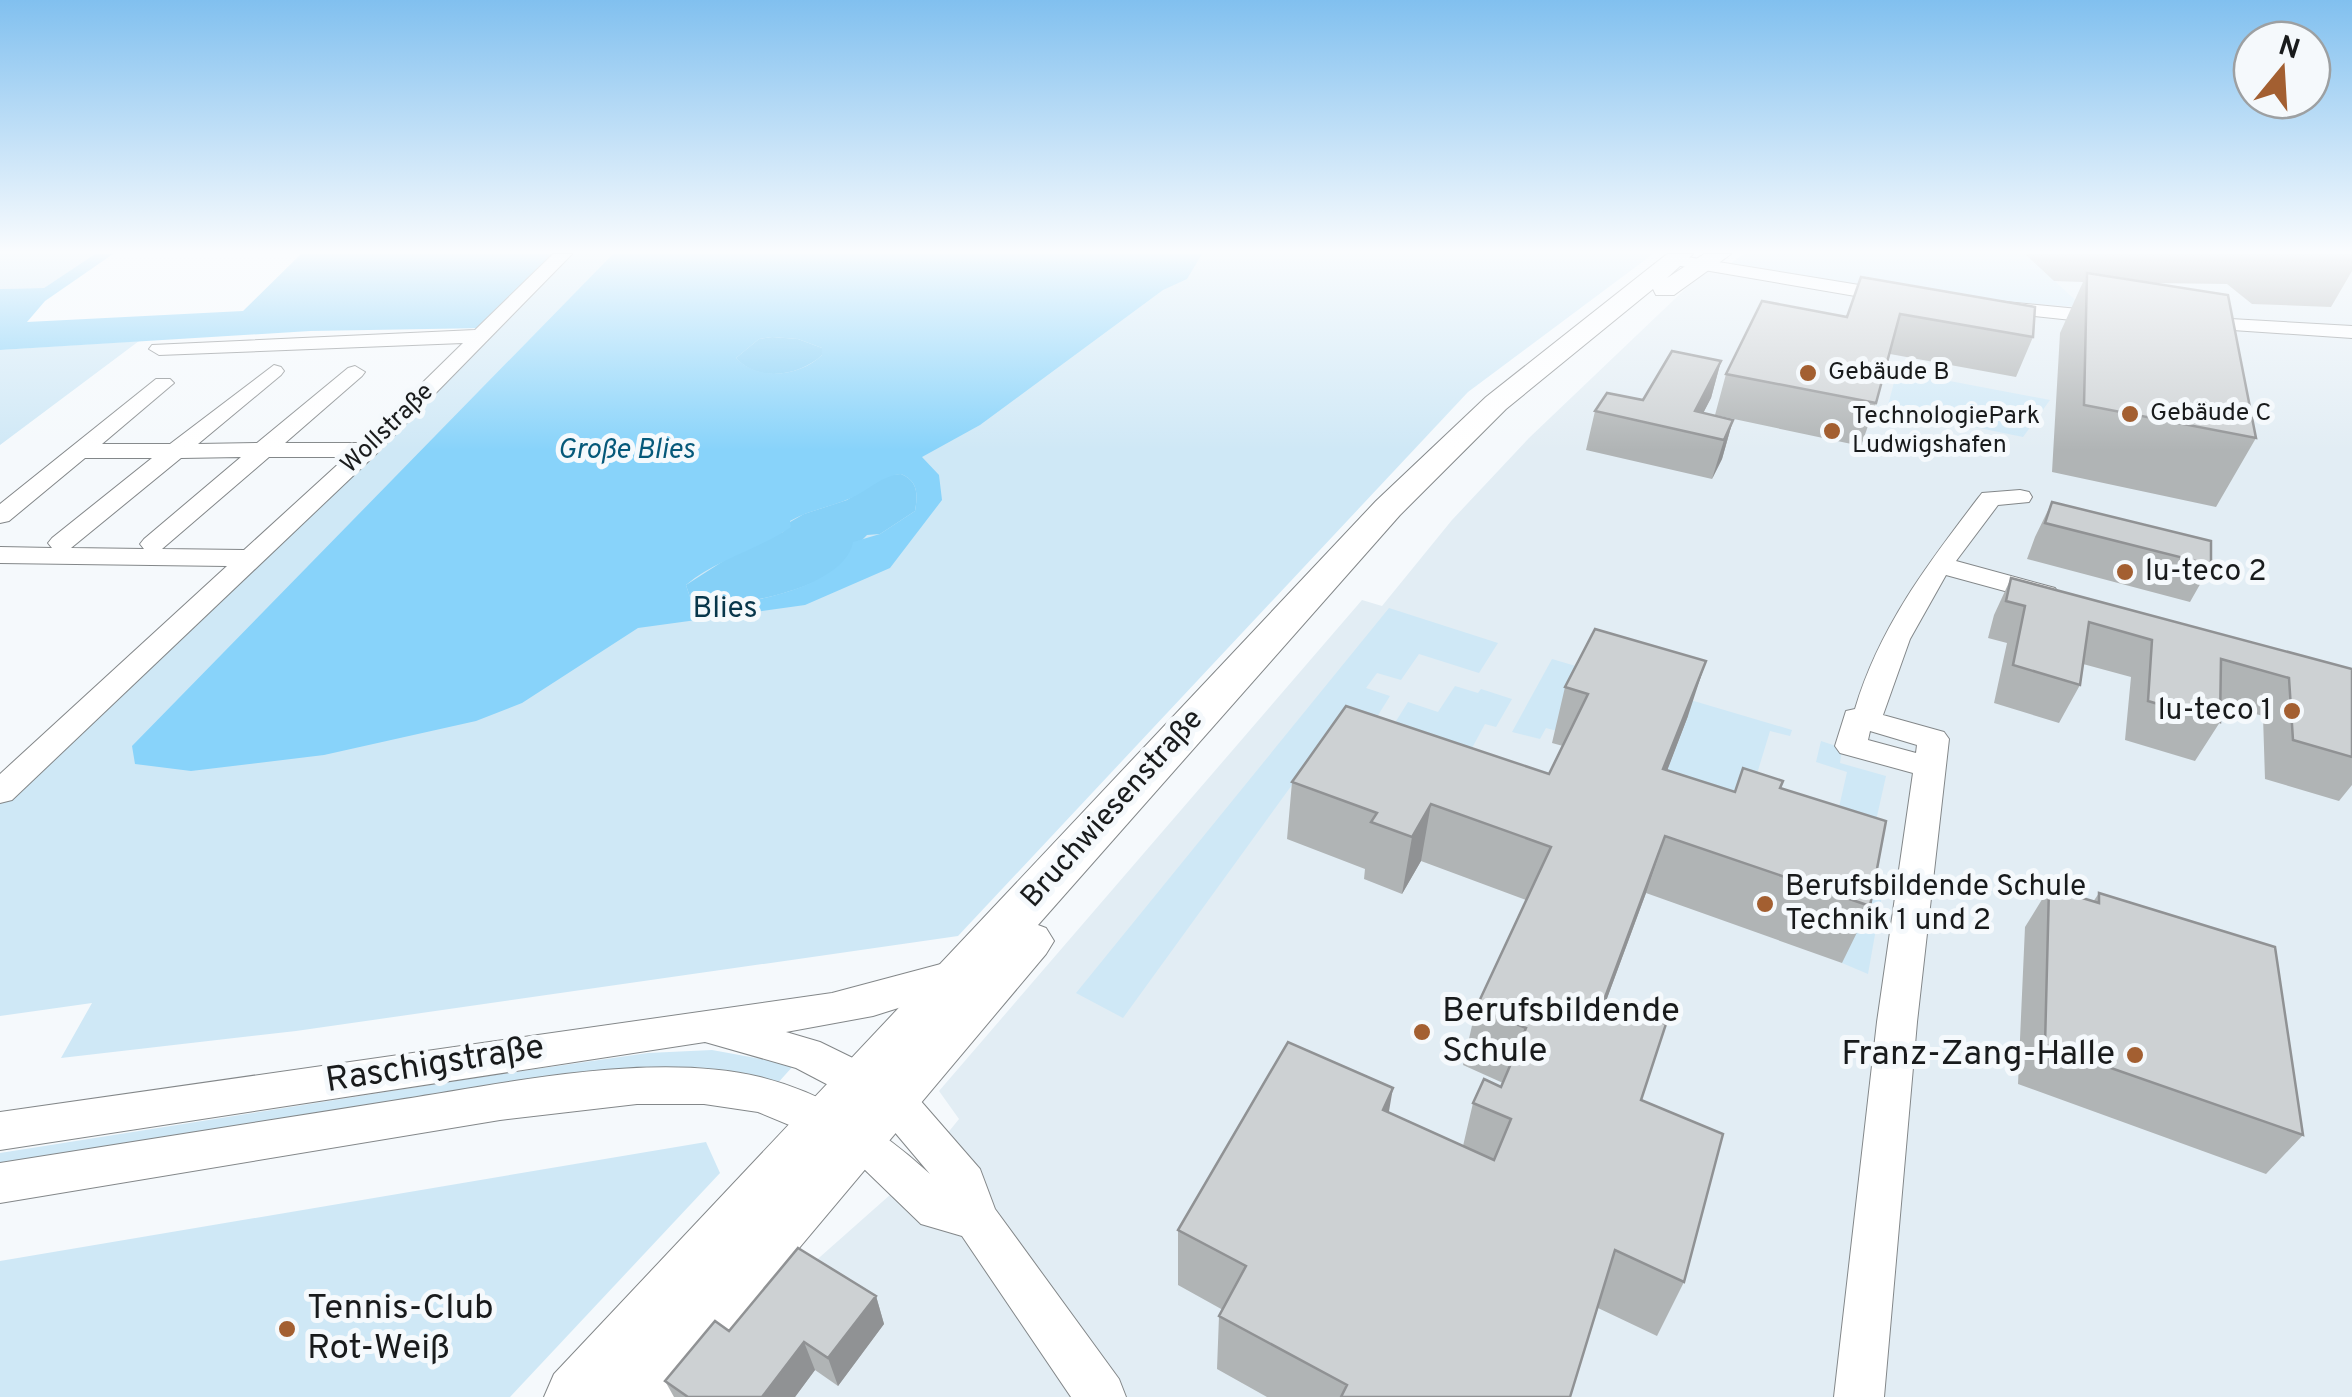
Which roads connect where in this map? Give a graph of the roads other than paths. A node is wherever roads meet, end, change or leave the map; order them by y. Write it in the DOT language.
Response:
graph roads {
  1 [pos="500,319"];
  2 [pos="1613,319"];
  3 [pos="1619,319"];
  4 [pos="2180,322"];
  5 [pos="2342,332"];
  6 [pos="484,336"];
  7 [pos="2352,347"];
  8 [pos="158,348"];
  9 [pos="274,371"];
  10 [pos="355,372"];
  11 [pos="164,383"];
  12 [pos="176,450"];
  13 [pos="264,450"];
  14 [pos="367,450"];
  15 [pos="80,451"];
  16 [pos="2020,496"];
  17 [pos="0,516"];
  18 [pos="61,543"];
  19 [pos="154,544"];
  20 [pos="0,556"];
  21 [pos="253,558"];
  22 [pos="1940,565"];
  23 [pos="2080,603"];
  24 [pos="0,792"];
  25 [pos="964,972"];
  26 [pos="699,1026"];
  27 [pos="859,1109"];
  28 [pos="0,1130"];
  29 [pos="0,1183"];
  30 [pos="577,1397"];
  31 [pos="631,1397"];
  32 [pos="1101,1397"];
  33 [pos="1859,1397"];
  1 -- 6 [label="street, Wollstraße"];
  2 -- 25 [label="main road, Bruchwiesenstraße"];
  3 -- 27 [label="main road, Bruchwiesenstraße"];
  4 -- 5 [label="street"];
  5 -- 7 [label="street"];
  6 -- 8 [label="street"];
  6 -- 14 [label="street, Wollstraße"];
  9 -- 12 [label="street"];
  10 -- 13 [label="street"];
  11 -- 15 [label="street"];
  12 -- 13 [label="street"];
  12 -- 15 [label="street"];
  12 -- 18 [label="street"];
  13 -- 14 [label="street"];
  13 -- 19 [label="street"];
  14 -- 21 [label="street, Wollstraße"];
  15 -- 17 [label="street"];
  16 -- 22 [label="street"];
  20 -- 21 [label="street"];
  21 -- 24 [label="street, Wollstraße"];
  22 -- 23 [label="street"];
  22 -- 33 [label="street"];
  25 -- 26 [label="street"];
  25 -- 27 [label="main road, Bruchwiesenstraße"];
  26 -- 27 [label="street, Raschigstraße"];
  26 -- 28 [label="street, Raschigstraße"];
  27 -- 29 [label="street, Raschigstraße"];
  27 -- 30 [label="main road, Bruchwiesenstraße"];
  27 -- 31 [label="main road, Bruchwiesenstraße"];
  27 -- 32 [label="street"];
}
